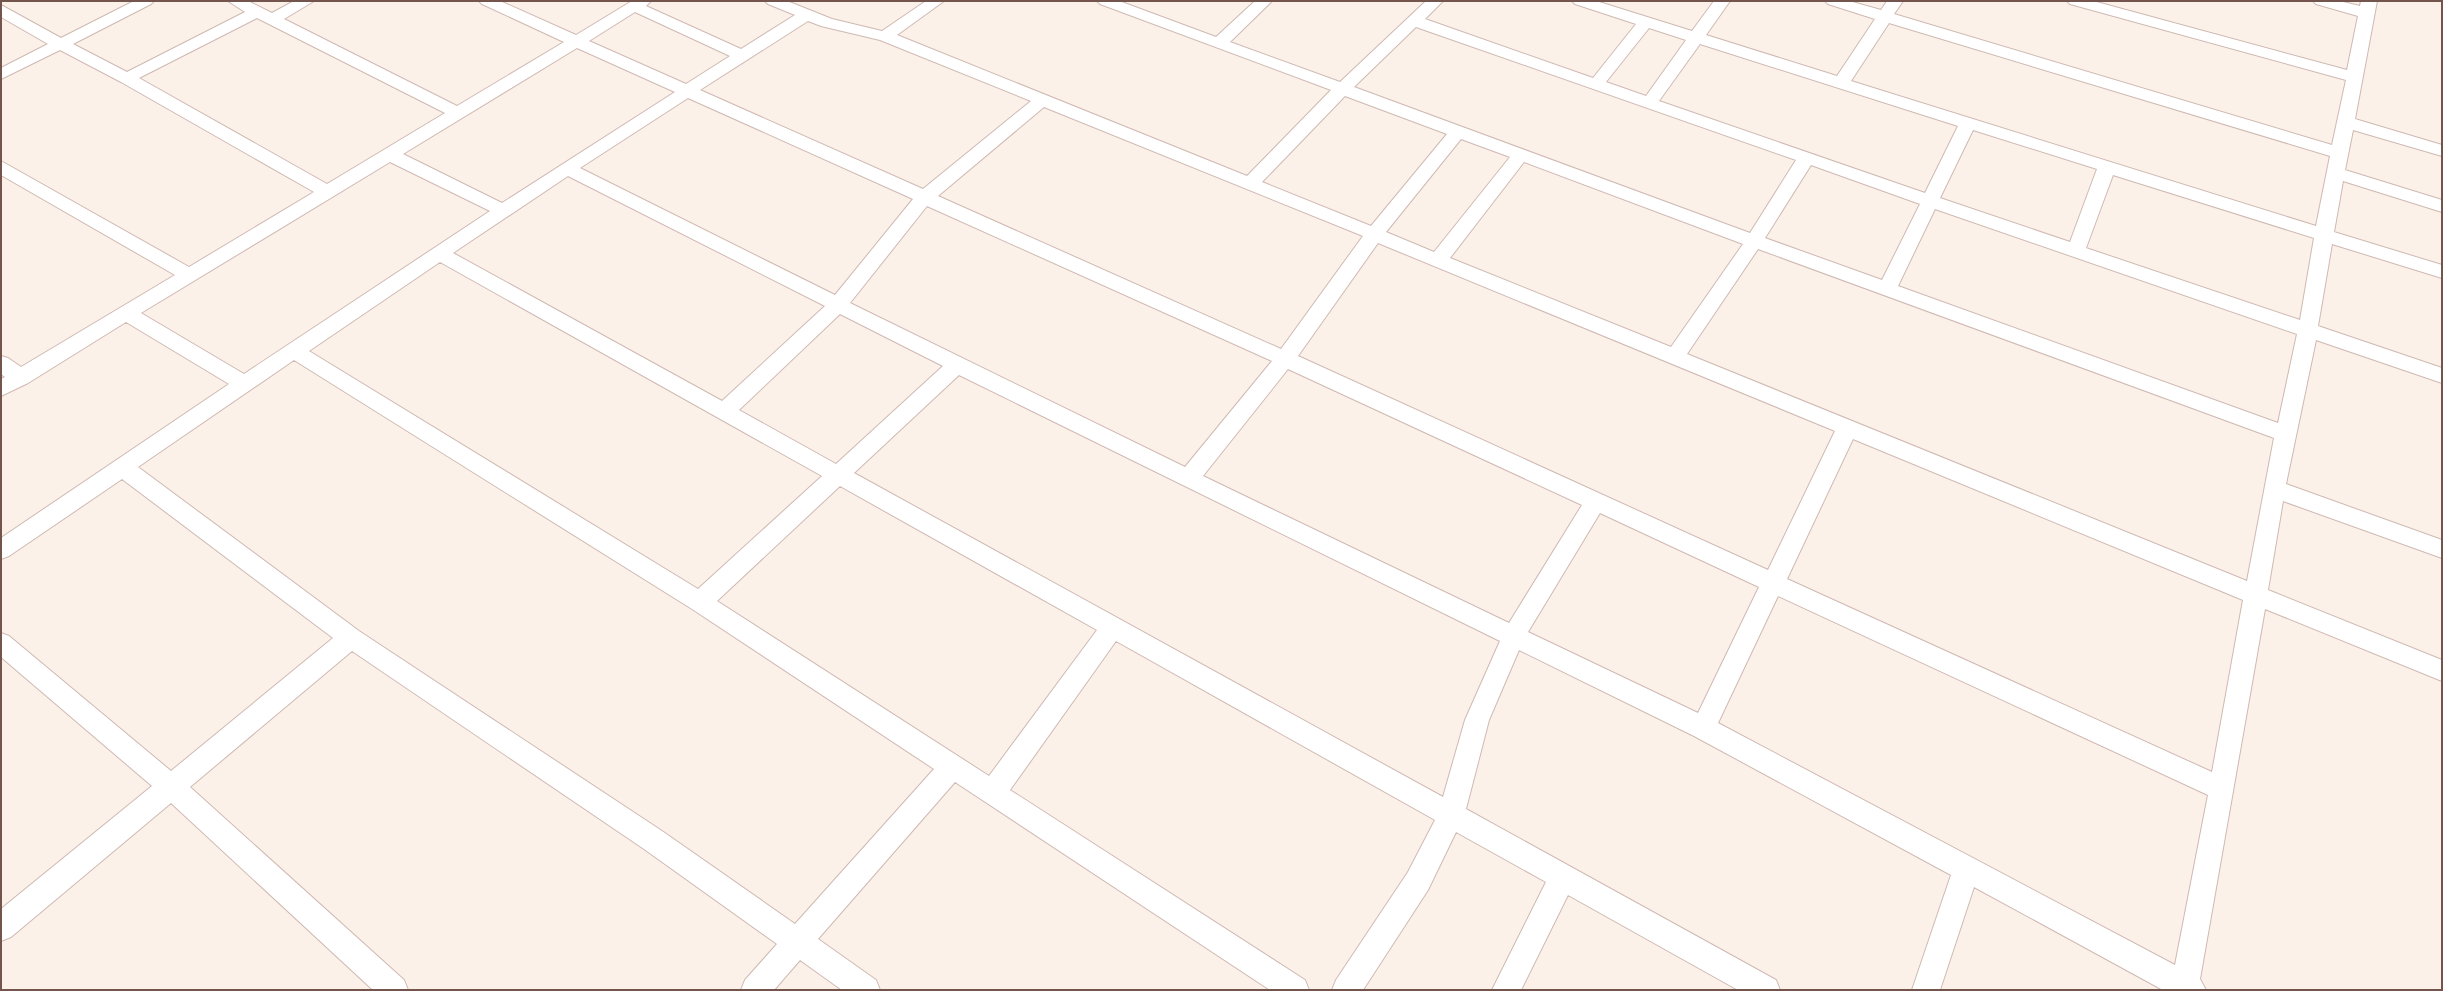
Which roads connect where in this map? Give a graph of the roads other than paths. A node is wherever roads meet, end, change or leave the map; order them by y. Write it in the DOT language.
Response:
graph roads {
  1 [pos="146,1"];
  2 [pos="236,1"];
  3 [pos="306,1"];
  4 [pos="487,1"];
  5 [pos="773,1"];
  6 [pos="936,1"];
  7 [pos="1105,1"];
  8 [pos="1264,1"];
  9 [pos="1435,1"];
  10 [pos="1580,1"];
  11 [pos="1722,1"];
  12 [pos="1833,1"];
  13 [pos="1895,1"];
  14 [pos="2075,1"];
  15 [pos="2321,1"];
  16 [pos="639,4"];
  17 [pos="2368,7"];
  18 [pos="1,10"];
  19 [pos="256,12"];
  20 [pos="806,15"];
  21 [pos="1886,16"];
  22 [pos="273,19"];
  23 [pos="1414,21"];
  24 [pos="1645,22"];
  25 [pos="884,36"];
  26 [pos="1696,38"];
  27 [pos="576,41"];
  28 [pos="58,43"];
  29 [pos="1219,43"];
  30 [pos="743,56"];
  31 [pos="1,74"];
  32 [pos="2354,77"];
  33 [pos="127,78"];
  34 [pos="1597,83"];
  35 [pos="1842,83"];
  36 [pos="1342,89"];
  37 [pos="689,91"];
  38 [pos="1042,100"];
  39 [pos="1650,102"];
  40 [pos="457,113"];
  41 [pos="2346,122"];
  42 [pos="1968,123"];
  43 [pos="1458,132"];
  44 [pos="2442,151"];
  45 [pos="2340,153"];
  46 [pos="389,154"];
  47 [pos="1521,156"];
  48 [pos="1807,157"];
  49 [pos="2106,166"];
  50 [pos="1,167"];
  51 [pos="568,168"];
  52 [pos="2336,173"];
  53 [pos="1249,185"];
  54 [pos="326,191"];
  55 [pos="924,198"];
  56 [pos="1930,201"];
  57 [pos="2442,206"];
  58 [pos="504,211"];
  59 [pos="1374,234"];
  60 [pos="2324,234"];
  61 [pos="1754,241"];
  62 [pos="2076,250"];
  63 [pos="440,254"];
  64 [pos="1437,261"];
  65 [pos="2442,272"];
  66 [pos="191,276"];
  67 [pos="1886,289"];
  68 [pos="837,306"];
  69 [pos="127,314"];
  70 [pos="2308,330"];
  71 [pos="294,351"];
  72 [pos="1674,358"];
  73 [pos="1285,359"];
  74 [pos="1,363"];
  75 [pos="957,365"];
  76 [pos="2442,376"];
  77 [pos="21,378"];
  78 [pos="244,384"];
  79 [pos="1,389"];
  80 [pos="725,412"];
  81 [pos="1847,429"];
  82 [pos="2286,434"];
  83 [pos="122,467"];
  84 [pos="838,474"];
  85 [pos="1189,478"];
  86 [pos="2274,488"];
  87 [pos="1596,501"];
  88 [pos="2442,549"];
  89 [pos="1,550"];
  90 [pos="1773,581"];
  91 [pos="2255,595"];
  92 [pos="700,602"];
  93 [pos="1113,627"];
  94 [pos="1514,636"];
  95 [pos="351,638"];
  96 [pos="1,643"];
  97 [pos="2442,671"];
  98 [pos="1703,728"];
  99 [pos="953,766"];
  100 [pos="172,787"];
  101 [pos="2222,789"];
  102 [pos="993,792"];
  103 [pos="1451,816"];
  104 [pos="1966,869"];
  105 [pos="1563,877"];
  106 [pos="1,926"];
  107 [pos="799,941"];
  108 [pos="2187,989"];
  109 [pos="394,990"];
  110 [pos="755,990"];
  111 [pos="866,990"];
  112 [pos="1295,990"];
  113 [pos="1346,990"];
  114 [pos="1506,990"];
  115 [pos="1766,990"];
  116 [pos="1926,990"];
  1 -- 28 [label="street"];
  2 -- 19 [label="street"];
  3 -- 22 [label="street"];
  4 -- 27 [label="street"];
  5 -- 20 [label="street"];
  6 -- 25 [label="street"];
  7 -- 29 [label="street"];
  8 -- 29 [label="street"];
  9 -- 23 [label="street"];
  10 -- 24 [label="street"];
  11 -- 26 [label="street"];
  12 -- 21 [label="street"];
  13 -- 21 [label="street"];
  14 -- 32 [label="street"];
  15 -- 17 [label="street"];
  16 -- 27 [label="street"];
  16 -- 30 [label="street"];
  17 -- 32 [label="street"];
  18 -- 28 [label="street"];
  19 -- 22 [label="street"];
  19 -- 33 [label="street"];
  20 -- 25 [label="street"];
  20 -- 30 [label="street"];
  21 -- 35 [label="street"];
  21 -- 45 [label="street"];
  22 -- 40 [label="street"];
  23 -- 34 [label="street"];
  23 -- 36 [label="street"];
  24 -- 26 [label="street"];
  24 -- 34 [label="street"];
  25 -- 38 [label="street"];
  26 -- 35 [label="street"];
  26 -- 39 [label="street"];
  27 -- 37 [label="street"];
  27 -- 40 [label="street"];
  28 -- 31 [label="street"];
  28 -- 33 [label="street"];
  29 -- 36 [label="street"];
  30 -- 37 [label="street"];
  32 -- 41 [label="street"];
  33 -- 54 [label="street"];
  34 -- 39 [label="street"];
  35 -- 42 [label="street"];
  36 -- 43 [label="street"];
  36 -- 53 [label="street"];
  37 -- 51 [label="street"];
  37 -- 55 [label="street"];
  38 -- 53 [label="street"];
  38 -- 55 [label="street"];
  39 -- 48 [label="street"];
  40 -- 46 [label="street"];
  41 -- 44 [label="street"];
  41 -- 45 [label="street"];
  42 -- 49 [label="street"];
  42 -- 56 [label="street"];
  43 -- 47 [label="street"];
  43 -- 59 [label="street"];
  45 -- 52 [label="street"];
  46 -- 54 [label="street"];
  46 -- 58 [label="street"];
  47 -- 61 [label="street"];
  47 -- 64 [label="street"];
  48 -- 56 [label="street"];
  48 -- 61 [label="street"];
  49 -- 60 [label="street"];
  49 -- 62 [label="street"];
  50 -- 66 [label="street"];
  51 -- 58 [label="street"];
  51 -- 68 [label="street"];
  52 -- 57 [label="street"];
  52 -- 60 [label="street"];
  53 -- 59 [label="street"];
  54 -- 66 [label="street"];
  55 -- 68 [label="street"];
  55 -- 73 [label="street"];
  56 -- 62 [label="street"];
  56 -- 67 [label="street"];
  58 -- 63 [label="street"];
  59 -- 64 [label="street"];
  59 -- 73 [label="street"];
  60 -- 65 [label="street"];
  60 -- 70 [label="street"];
  61 -- 67 [label="street"];
  61 -- 72 [label="street"];
  62 -- 70 [label="street"];
  63 -- 71 [label="street"];
  63 -- 80 [label="street"];
  64 -- 72 [label="street"];
  66 -- 69 [label="street"];
  67 -- 82 [label="street"];
  68 -- 75 [label="street"];
  68 -- 80 [label="street"];
  69 -- 77 [label="street"];
  69 -- 78 [label="street"];
  70 -- 76 [label="street"];
  70 -- 82 [label="street"];
  71 -- 78 [label="street"];
  71 -- 92 [label="street"];
  72 -- 81 [label="street"];
  73 -- 85 [label="street"];
  73 -- 87 [label="street"];
  74 -- 77 [label="street"];
  75 -- 84 [label="street"];
  75 -- 85 [label="street"];
  77 -- 79 [label="street"];
  78 -- 83 [label="street"];
  80 -- 84 [label="street"];
  81 -- 90 [label="street"];
  81 -- 91 [label="street"];
  82 -- 86 [label="street"];
  83 -- 89 [label="street"];
  83 -- 95 [label="street"];
  84 -- 92 [label="street"];
  84 -- 93 [label="street"];
  85 -- 94 [label="street"];
  86 -- 88 [label="street"];
  86 -- 91 [label="street"];
  87 -- 90 [label="street"];
  87 -- 94 [label="street"];
  90 -- 98 [label="street"];
  90 -- 101 [label="street"];
  91 -- 97 [label="street"];
  91 -- 101 [label="street"];
  92 -- 99 [label="street"];
  93 -- 102 [label="street"];
  93 -- 103 [label="street"];
  94 -- 98 [label="street"];
  94 -- 103 [label="street"];
  95 -- 100 [label="street"];
  95 -- 107 [label="street"];
  96 -- 100 [label="street"];
  98 -- 104 [label="street"];
  99 -- 102 [label="street"];
  99 -- 107 [label="street"];
  100 -- 106 [label="street"];
  100 -- 109 [label="street"];
  101 -- 108 [label="street"];
  102 -- 112 [label="street"];
  103 -- 105 [label="street"];
  103 -- 113 [label="street"];
  104 -- 108 [label="street"];
  104 -- 116 [label="street"];
  105 -- 114 [label="street"];
  105 -- 115 [label="street"];
  107 -- 110 [label="street"];
  107 -- 111 [label="street"];
}
